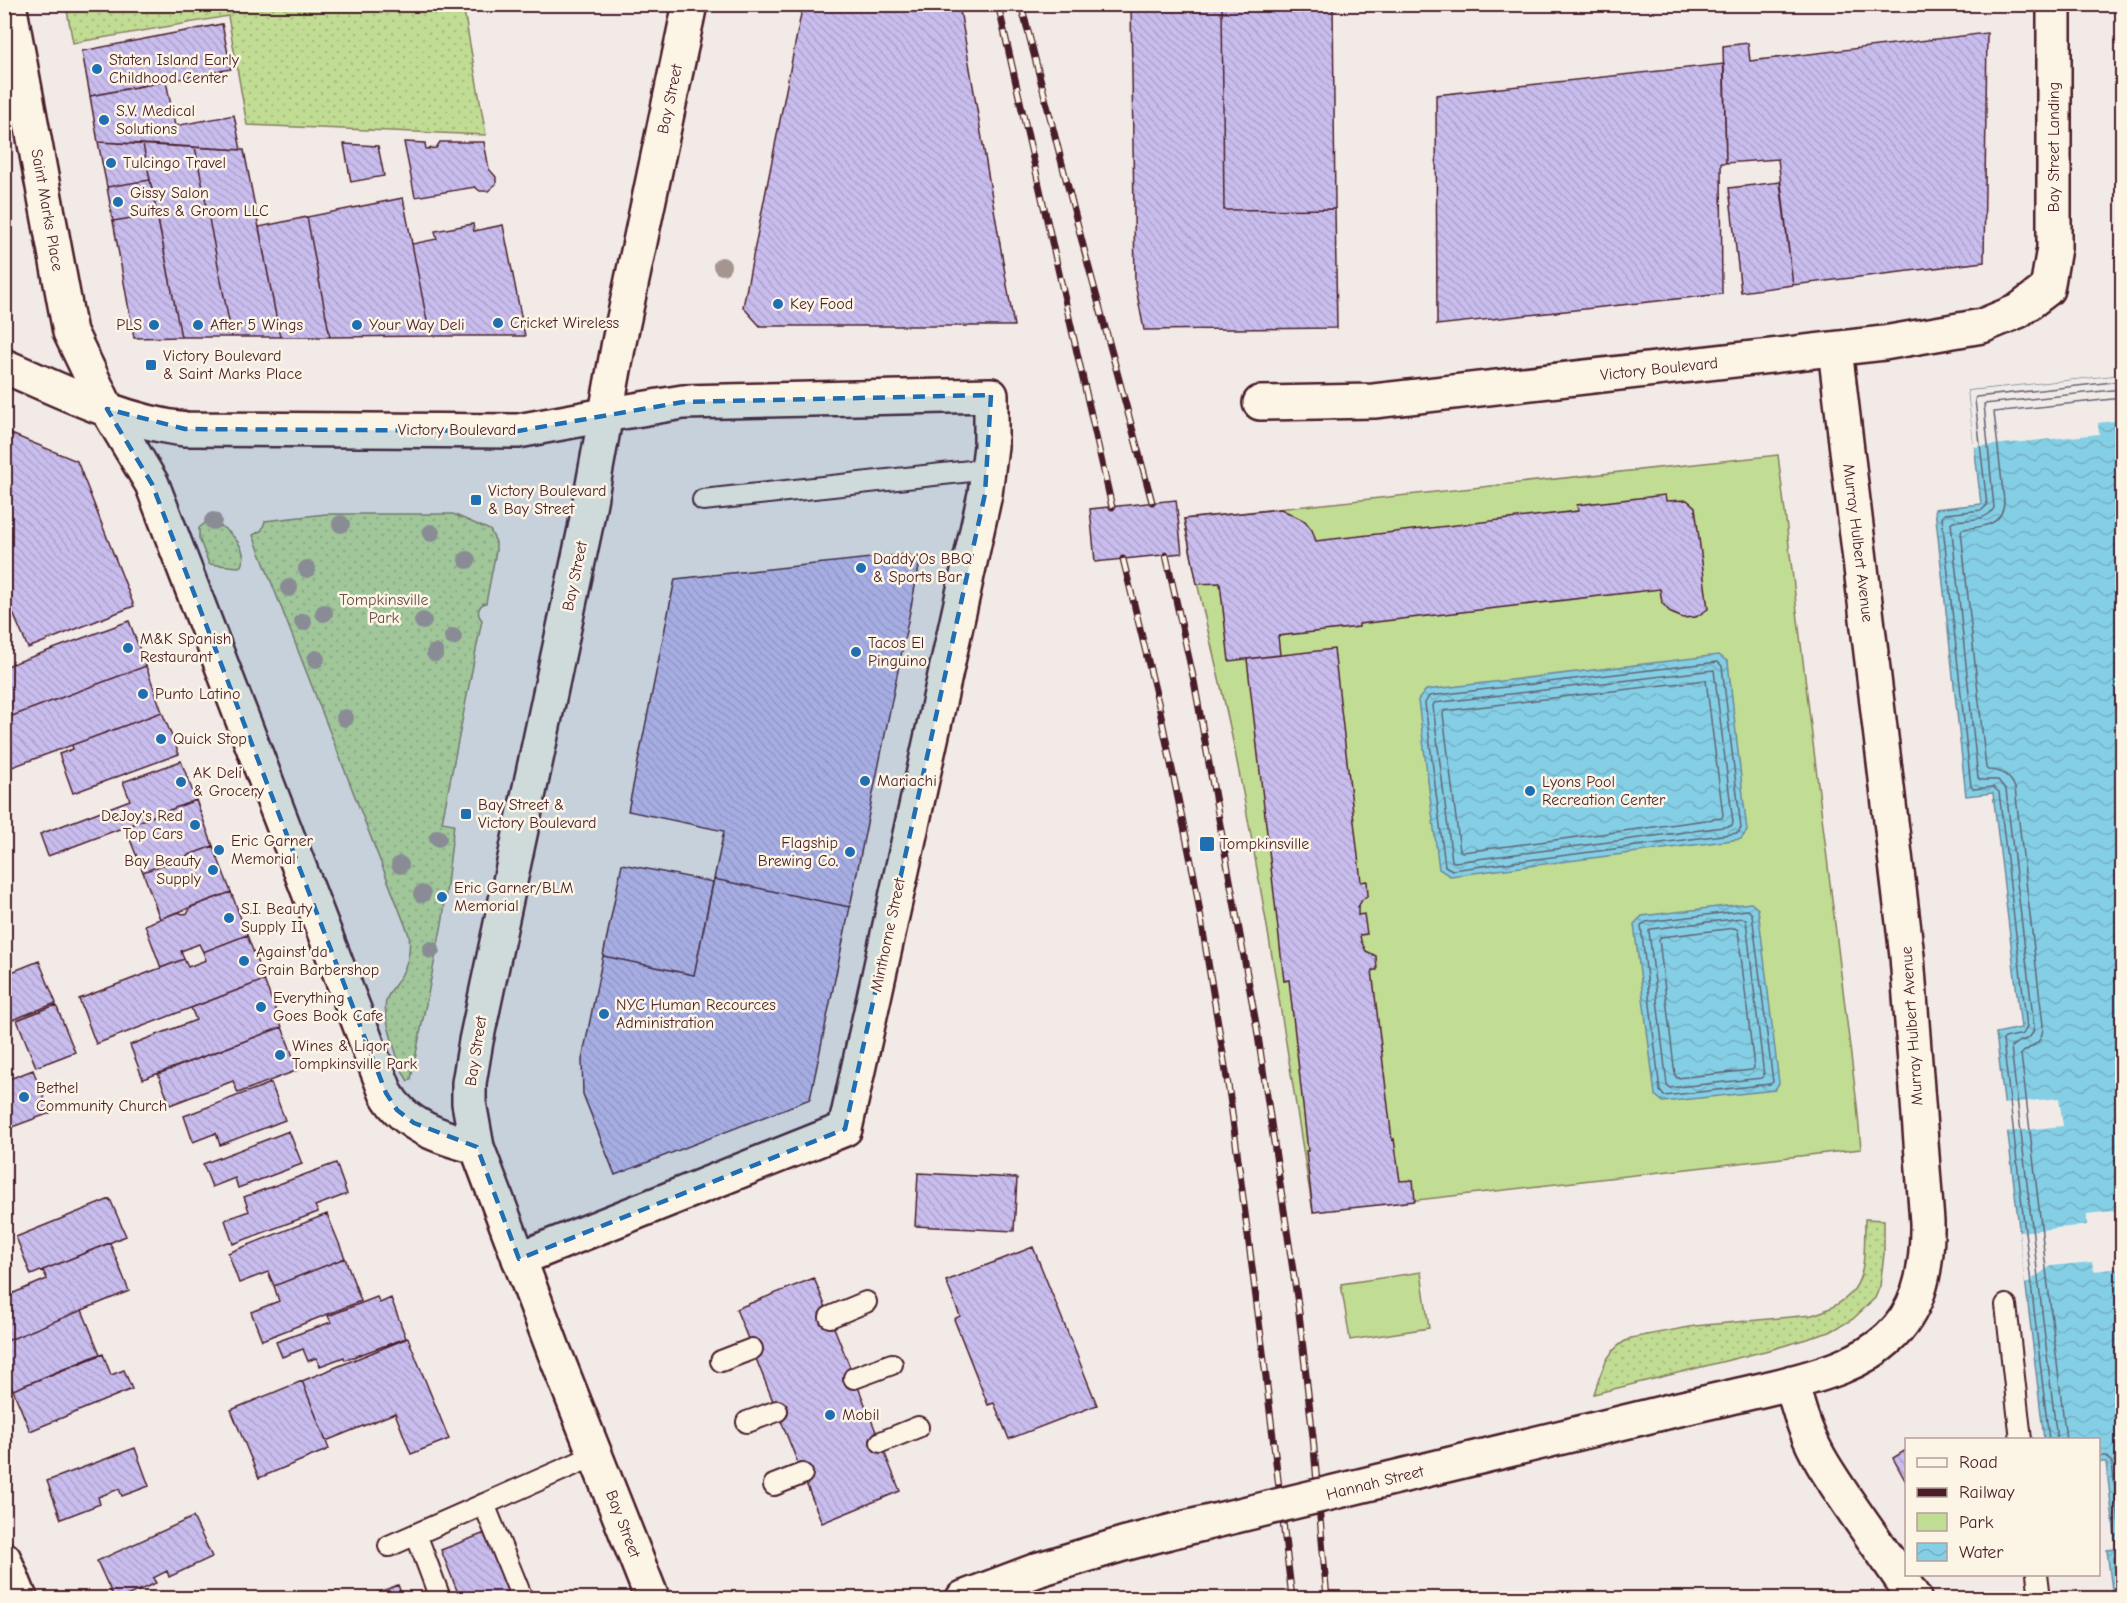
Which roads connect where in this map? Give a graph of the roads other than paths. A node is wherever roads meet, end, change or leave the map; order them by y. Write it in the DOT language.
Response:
graph roads {
  1 [pos="9,4"];
  2 [pos="690,4"];
  3 [pos="2054,4"];
  4 [pos="2047,289"];
  5 [pos="1835,349"];
  6 [pos="4,366"];
  7 [pos="991,395"];
  8 [pos="1260,403"];
  9 [pos="107,409"];
  10 [pos="605,415"];
  11 [pos="988,469"];
  12 [pos="703,500"];
  13 [pos="477,1147"];
  14 [pos="519,1259"];
  15 [pos="866,1302"];
  16 [pos="2006,1305"];
  17 [pos="830,1317"];
  18 [pos="752,1349"];
  19 [pos="721,1361"];
  20 [pos="892,1364"];
  21 [pos="854,1378"];
  22 [pos="1792,1383"];
  23 [pos="777,1411"];
  24 [pos="747,1422"];
  25 [pos="918,1427"];
  26 [pos="2021,1438"];
  27 [pos="880,1442"];
  28 [pos="596,1455"];
  29 [pos="802,1474"];
  30 [pos="774,1485"];
  31 [pos="484,1504"];
  32 [pos="416,1534"];
  33 [pos="389,1546"];
  34 [pos="4,1559"];
  35 [pos="2037,1576"];
  36 [pos="450,1597"];
  37 [pos="20,1599"];
  38 [pos="522,1599"];
  39 [pos="652,1599"];
  40 [pos="963,1599"];
  41 [pos="1914,1599"];
  42 [pos="2040,1599"];
  1 -- 9 [label="street, Saint Marks Place"];
  2 -- 10 [label="street, Bay Street"];
  3 -- 4 [label="street, Bay Street Landing"];
  4 -- 5 [label="street, Victory Boulevard"];
  5 -- 8 [label="street, Victory Boulevard"];
  5 -- 22 [label="street, Murray Hulbert Avenue"];
  6 -- 9 [label="street, Victory Boulevard"];
  7 -- 10 [label="street, Victory Boulevard"];
  7 -- 11 [label="street, Minthorne Street"];
  9 -- 10 [label="street, Victory Boulevard"];
  9 -- 13 [label="street"];
  10 -- 13 [label="street, Bay Street"];
  11 -- 12 [label="lane"];
  11 -- 14 [label="street, Minthorne Street"];
  13 -- 14 [label="street, Bay Street"];
  14 -- 28 [label="street, Bay Street"];
  15 -- 17 [label="lane"];
  16 -- 26 [label="lane"];
  18 -- 19 [label="lane"];
  20 -- 21 [label="lane"];
  22 -- 40 [label="street, Hannah Street, bridge"];
  22 -- 41 [label="street"];
  23 -- 24 [label="lane"];
  25 -- 27 [label="lane"];
  28 -- 31 [label="lane"];
  28 -- 39 [label="street, Bay Street"];
  29 -- 30 [label="lane"];
  31 -- 32 [label="lane"];
  31 -- 38 [label="lane"];
  32 -- 33 [label="lane"];
  32 -- 36 [label="lane"];
  34 -- 37 [label="street"];
  35 -- 42 [label="lane"];
}
